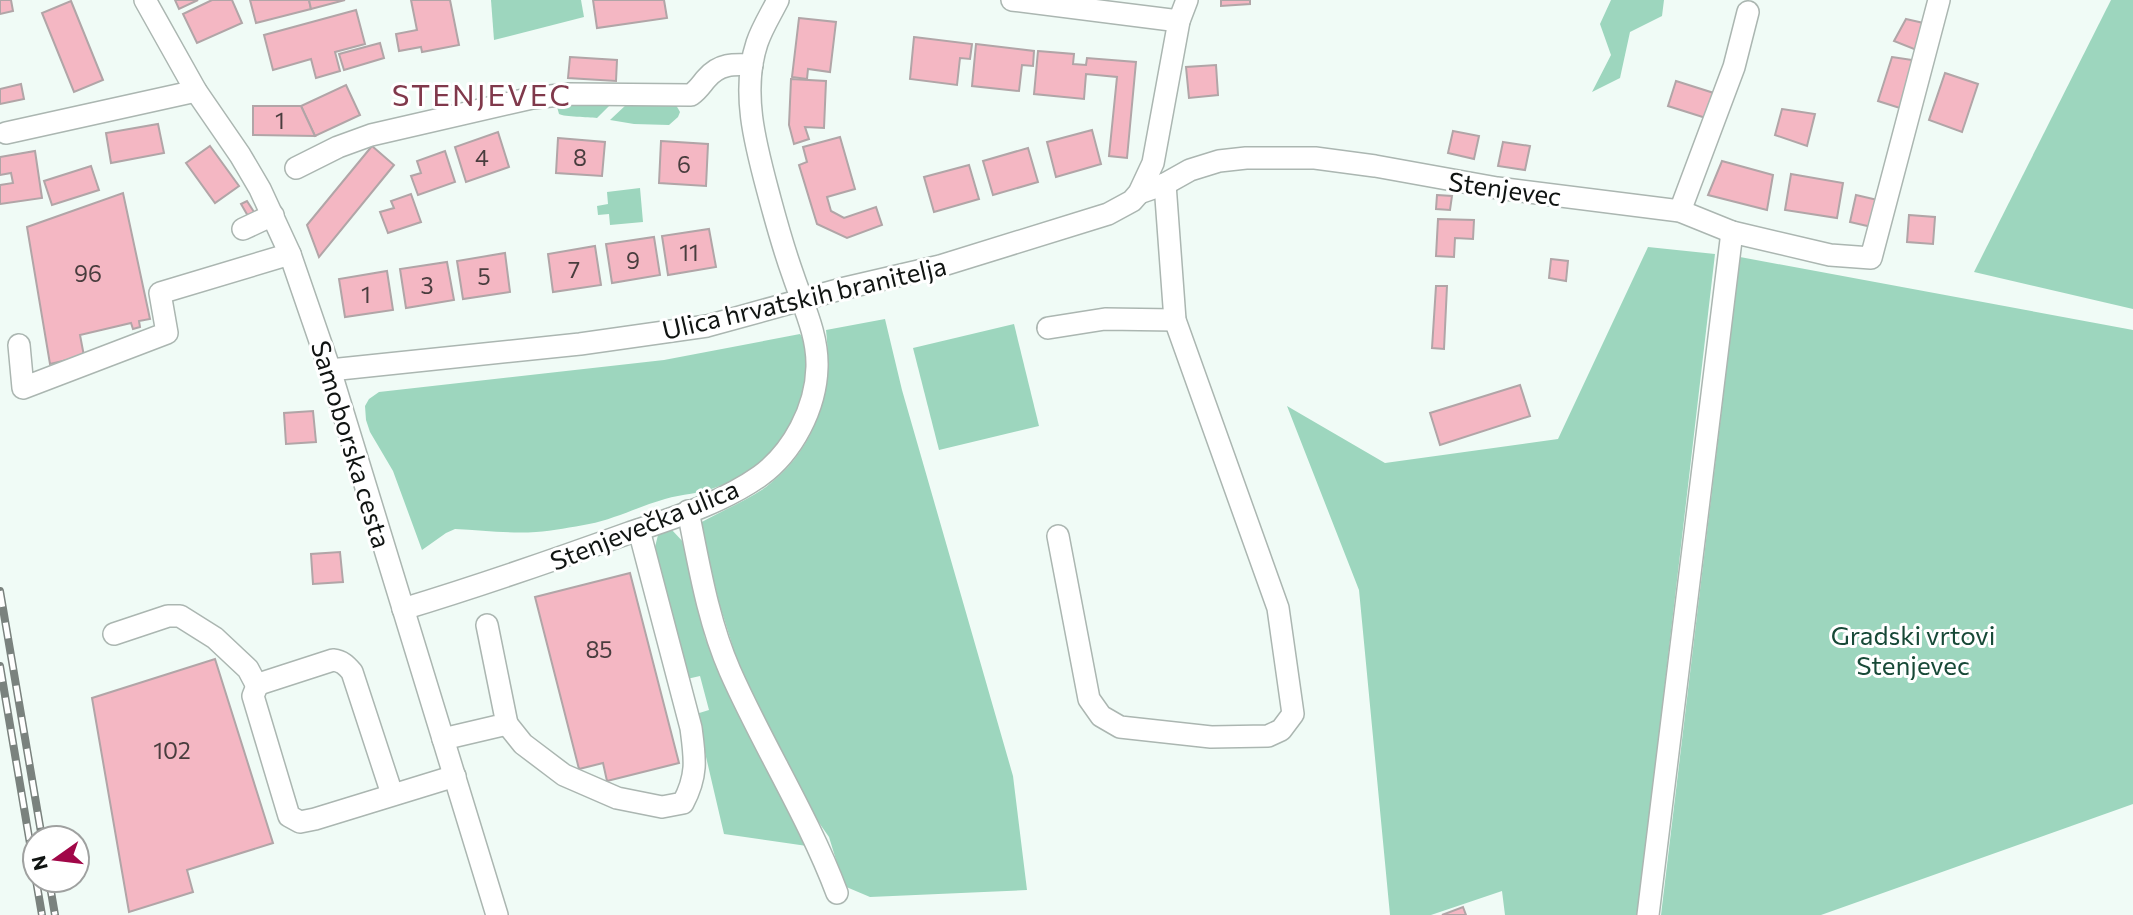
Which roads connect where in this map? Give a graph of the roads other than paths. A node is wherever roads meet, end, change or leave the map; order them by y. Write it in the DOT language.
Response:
graph roads {
  1 [pos="145,0"];
  2 [pos="778,0"];
  3 [pos="1012,0"];
  4 [pos="1187,0"];
  5 [pos="1939,0"];
  6 [pos="1748,12"];
  7 [pos="1179,21"];
  8 [pos="752,65"];
  9 [pos="196,91"];
  10 [pos="6,134"];
  11 [pos="296,168"];
  12 [pos="1165,184"];
  13 [pos="1139,193"];
  14 [pos="1680,211"];
  15 [pos="273,215"];
  16 [pos="243,229"];
  17 [pos="1732,232"];
  18 [pos="289,254"];
  19 [pos="801,299"];
  20 [pos="1175,320"];
  21 [pos="1048,328"];
  22 [pos="19,345"];
  23 [pos="330,370"];
  24 [pos="688,512"];
  25 [pos="639,530"];
  26 [pos="1058,536"];
  27 [pos="403,609"];
  28 [pos="487,625"];
  29 [pos="114,634"];
  30 [pos="257,686"];
  31 [pos="507,724"];
  32 [pos="443,739"];
  33 [pos="455,776"];
  34 [pos="392,794"];
  35 [pos="837,893"];
  36 [pos="497,915"];
  37 [pos="1648,915"];
  1 -- 9 [label="street, Samoborska cesta"];
  2 -- 8 [label="street, Stenjevečka ulica"];
  3 -- 7 [label="street"];
  4 -- 7 [label="street"];
  5 -- 17 [label="street, Stenjevec"];
  6 -- 14 [label="street"];
  7 -- 13 [label="street"];
  8 -- 11 [label="street"];
  8 -- 19 [label="street, Stenjevečka ulica"];
  9 -- 10 [label="street"];
  9 -- 15 [label="street, Samoborska cesta"];
  12 -- 13 [label="street, Stenjevec"];
  12 -- 14 [label="street, Stenjevec"];
  12 -- 20 [label="street"];
  13 -- 19 [label="street, Ulica hrvatskih branitelja"];
  14 -- 17 [label="street, Stenjevec"];
  15 -- 16 [label="street"];
  15 -- 18 [label="street, Samoborska cesta"];
  17 -- 37 [label="street"];
  18 -- 22 [label="street"];
  18 -- 23 [label="street, Samoborska cesta"];
  19 -- 23 [label="street, Ulica hrvatskih branitelja"];
  19 -- 24 [label="street, Stenjevečka ulica"];
  20 -- 21 [label="street"];
  20 -- 26 [label="street"];
  23 -- 27 [label="street, Samoborska cesta"];
  24 -- 25 [label="street, Stenjevečka ulica"];
  24 -- 35 [label="street"];
  25 -- 27 [label="street, Stenjevečka ulica"];
  25 -- 31 [label="street"];
  27 -- 32 [label="street, Samoborska cesta"];
  28 -- 31 [label="street"];
  29 -- 30 [label="street"];
  30 -- 34 [label="street"];
  30 -- 34 [label="street"];
  31 -- 32 [label="street"];
  32 -- 33 [label="street, Samoborska cesta"];
  33 -- 34 [label="street"];
  33 -- 36 [label="street, Samoborska cesta"];
}
